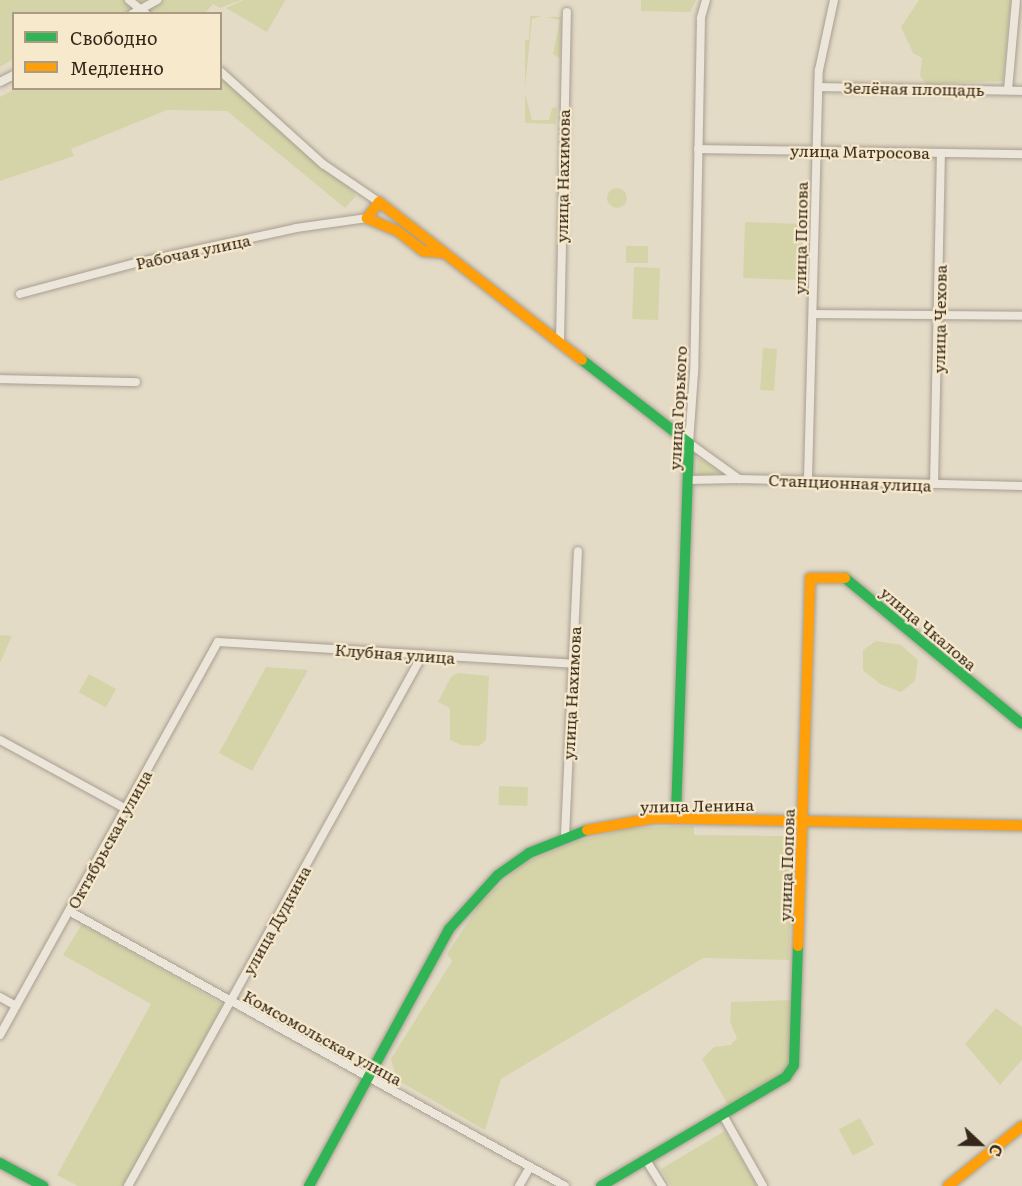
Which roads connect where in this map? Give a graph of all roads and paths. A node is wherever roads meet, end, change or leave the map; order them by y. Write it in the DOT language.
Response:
graph roads {
  1 [pos="129,0"];
  2 [pos="157,0"];
  3 [pos="706,0"];
  4 [pos="834,0"];
  5 [pos="1016,0"];
  6 [pos="143,11"];
  7 [pos="567,12"];
  8 [pos="222,73"];
  9 [pos="820,87"];
  10 [pos="1008,90"];
  11 [pos="1022,91"];
  12 [pos="698,149"];
  13 [pos="818,149"];
  14 [pos="941,153"];
  15 [pos="1022,154"];
  16 [pos="379,202"];
  17 [pos="367,218"];
  18 [pos="444,253"];
  19 [pos="20,294"];
  20 [pos="813,314"];
  21 [pos="939,315"];
  22 [pos="1022,316"];
  23 [pos="560,340"];
  24 [pos="0,379"];
  25 [pos="136,382"];
  26 [pos="689,443"];
  27 [pos="808,478"];
  28 [pos="740,479"];
  29 [pos="688,480"];
  30 [pos="934,484"];
  31 [pos="1022,486"];
  32 [pos="578,551"];
  33 [pos="810,578"];
  34 [pos="218,642"];
  35 [pos="423,654"];
  36 [pos="573,664"];
  37 [pos="1022,724"];
  38 [pos="0,740"];
  39 [pos="126,809"];
  40 [pos="676,817"];
  41 [pos="802,820"];
  42 [pos="1022,826"];
  43 [pos="565,836"];
  44 [pos="69,911"];
  45 [pos="0,997"];
  46 [pos="230,1004"];
  47 [pos="16,1006"];
  48 [pos="0,1035"];
  49 [pos="367,1078"];
  50 [pos="724,1117"];
  51 [pos="1022,1126"];
  52 [pos="646,1160"];
  53 [pos="0,1163"];
  54 [pos="530,1167"];
  55 [pos="43,1186"];
  56 [pos="128,1186"];
  57 [pos="309,1186"];
  58 [pos="519,1186"];
  59 [pos="566,1186"];
  60 [pos="601,1186"];
  61 [pos="662,1186"];
  62 [pos="763,1186"];
  63 [pos="948,1186"];
  1 -- 6 [label="street"];
  2 -- 6 [label="street"];
  3 -- 12 [label="street, улица Горького"];
  4 -- 9 [label="street, улица Попова"];
  5 -- 10 [label="street"];
  7 -- 23 [label="street, улица Нахимова"];
  8 -- 16 [label="street"];
  9 -- 10 [label="street, Зелёная площадь"];
  9 -- 13 [label="street, улица Попова"];
  10 -- 11 [label="street, Зелёная площадь"];
  12 -- 13 [label="street, улица Матросова"];
  12 -- 26 [label="street, улица Горького"];
  13 -- 14 [label="street, улица Матросова"];
  13 -- 20 [label="street, улица Попова"];
  14 -- 15 [label="street, улица Матросова"];
  14 -- 21 [label="street, улица Чехова"];
  16 -- 17 [label="street"];
  16 -- 18 [label="street"];
  17 -- 18 [label="street"];
  17 -- 19 [label="street, Рабочая улица"];
  18 -- 23 [label="street"];
  20 -- 21 [label="street"];
  20 -- 27 [label="street, улица Попова"];
  21 -- 22 [label="street"];
  21 -- 30 [label="street, улица Чехова"];
  23 -- 26 [label="street"];
  24 -- 25 [label="street"];
  26 -- 28 [label="street"];
  26 -- 29 [label="street, улица Горького"];
  27 -- 28 [label="street, Станционная улица"];
  27 -- 30 [label="street, Станционная улица"];
  28 -- 29 [label="street, Станционная улица"];
  29 -- 40 [label="street, улица Горького"];
  30 -- 31 [label="street, Станционная улица"];
  32 -- 36 [label="street, улица Нахимова"];
  33 -- 37 [label="street, улица Чкалова"];
  33 -- 41 [label="street, улица Попова"];
  34 -- 35 [label="street, Клубная улица"];
  34 -- 39 [label="street, Октябрьская улица"];
  35 -- 36 [label="street, Клубная улица"];
  35 -- 46 [label="street, улица Дудкина"];
  36 -- 43 [label="street, улица Нахимова"];
  38 -- 39 [label="street"];
  39 -- 44 [label="street, Октябрьская улица"];
  40 -- 41 [label="street, улица Ленина"];
  40 -- 43 [label="street, улица Ленина"];
  41 -- 42 [label="street, улица Ленина"];
  41 -- 50 [label="street, улица Попова"];
  43 -- 49 [label="street, улица Ленина"];
  44 -- 46 [label="street, Комсомольская улица"];
  44 -- 47 [label="street, Октябрьская улица"];
  45 -- 47 [label="street"];
  46 -- 49 [label="street, Комсомольская улица"];
  46 -- 56 [label="street, улица Дудкина"];
  47 -- 48 [label="street, Октябрьская улица"];
  49 -- 54 [label="street, Комсомольская улица"];
  49 -- 57 [label="street, улица Ленина"];
  50 -- 52 [label="street"];
  50 -- 62 [label="street"];
  51 -- 63 [label="street"];
  52 -- 60 [label="street"];
  52 -- 61 [label="street"];
  53 -- 55 [label="street"];
  54 -- 58 [label="street"];
  54 -- 59 [label="street, Комсомольская улица"];
}
